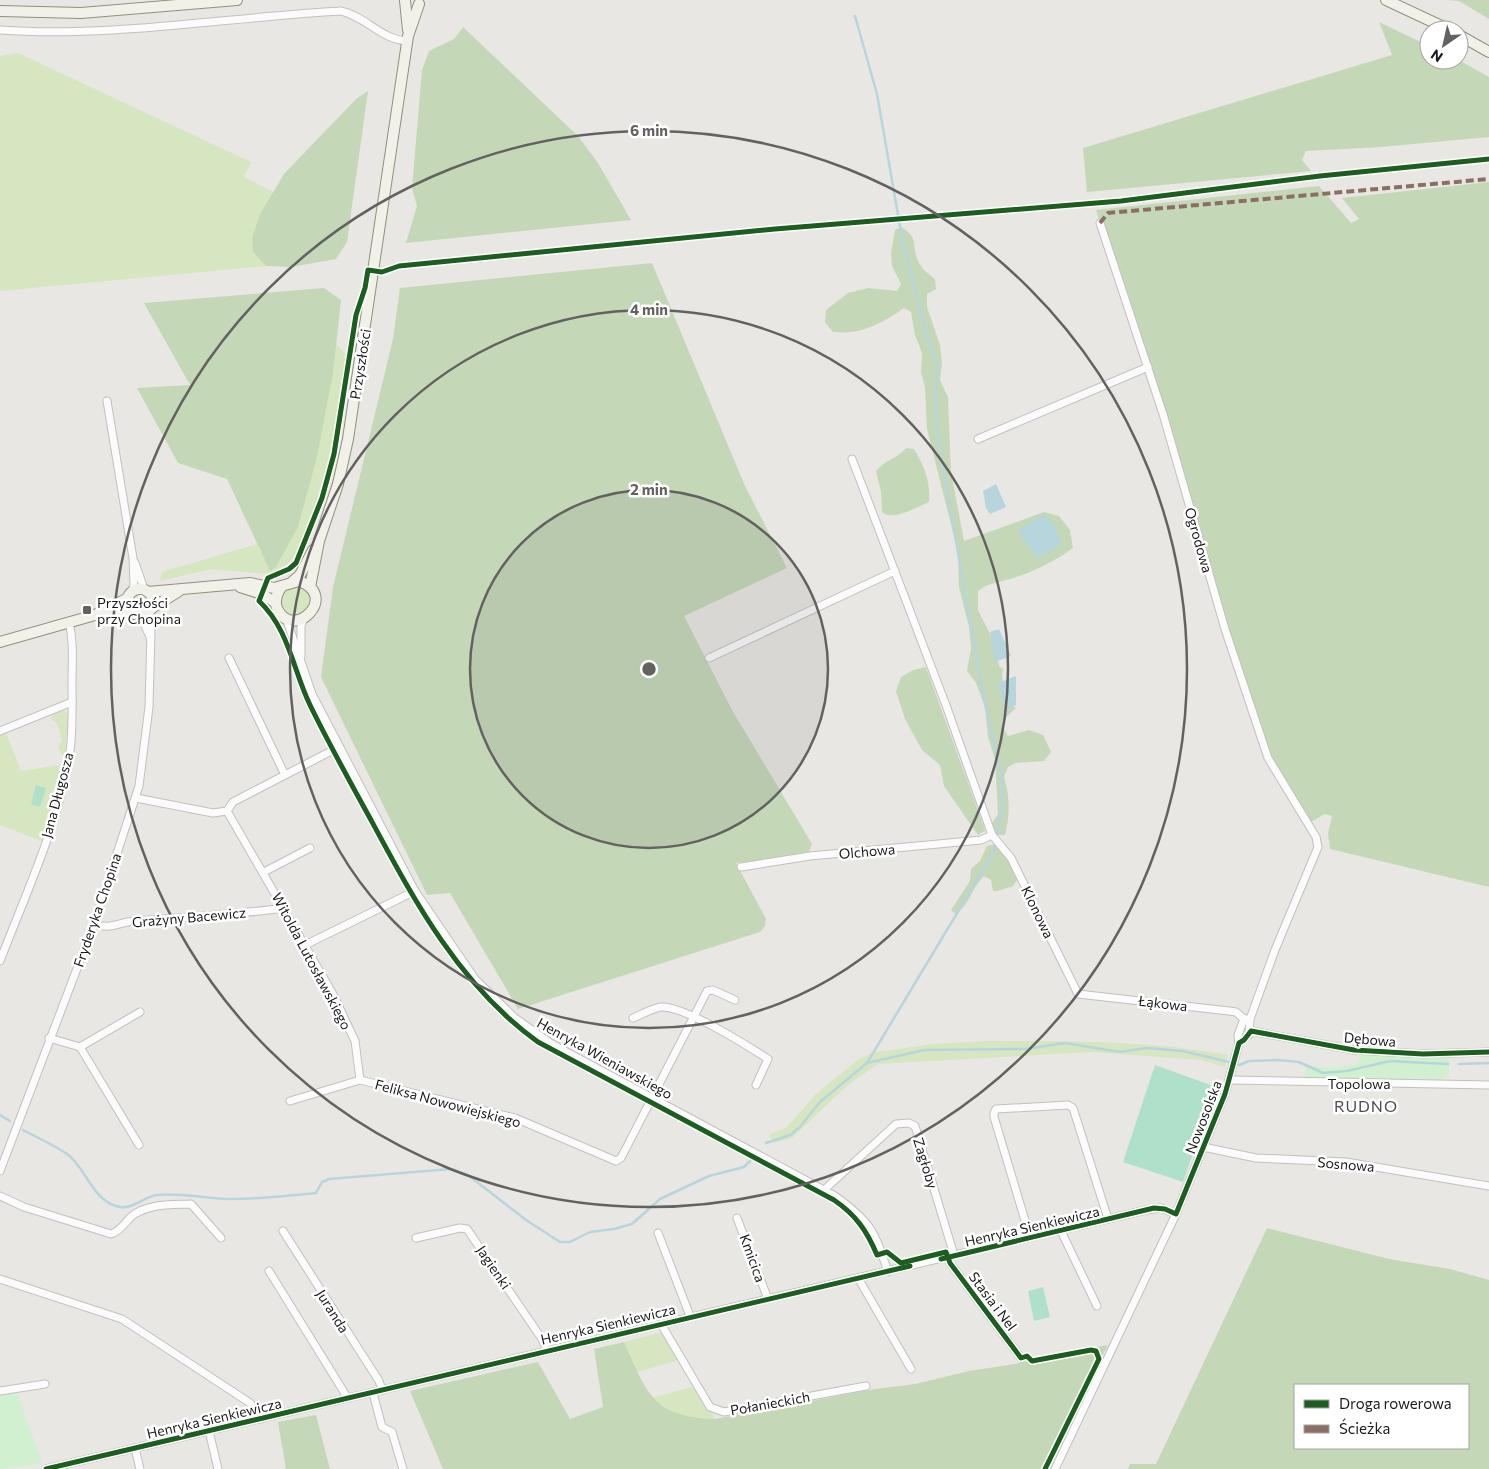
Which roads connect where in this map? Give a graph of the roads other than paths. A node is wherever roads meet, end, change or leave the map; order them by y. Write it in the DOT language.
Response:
graph roads {
  1 [pos="237,0"];
  2 [pos="404,0"];
  3 [pos="1386,0"];
  4 [pos="423,2"];
  5 [pos="0,11"];
  6 [pos="1429,20"];
  7 [pos="0,30"];
  8 [pos="408,38"];
  9 [pos="1469,41"];
  10 [pos="1489,52"];
  11 [pos="1100,223"];
  12 [pos="1148,367"];
  13 [pos="107,401"];
  14 [pos="978,439"];
  15 [pos="852,459"];
  16 [pos="319,541"];
  17 [pos="133,558"];
  18 [pos="895,571"];
  19 [pos="293,581"];
  20 [pos="232,584"];
  21 [pos="282,586"];
  22 [pos="310,587"];
  23 [pos="182,589"];
  24 [pos="146,590"];
  25 [pos="130,595"];
  26 [pos="276,603"];
  27 [pos="151,609"];
  28 [pos="135,614"];
  29 [pos="95,615"];
  30 [pos="286,618"];
  31 [pos="304,618"];
  32 [pos="70,622"];
  33 [pos="151,640"];
  34 [pos="0,642"];
  35 [pos="228,658"];
  36 [pos="709,658"];
  37 [pos="302,664"];
  38 [pos="72,702"];
  39 [pos="0,730"];
  40 [pos="339,746"];
  41 [pos="285,775"];
  42 [pos="136,798"];
  43 [pos="227,811"];
  44 [pos="992,835"];
  45 [pos="310,848"];
  46 [pos="1318,848"];
  47 [pos="741,867"];
  48 [pos="264,872"];
  49 [pos="415,891"];
  50 [pos="284,908"];
  51 [pos="94,924"];
  52 [pos="305,945"];
  53 [pos="0,961"];
  54 [pos="1078,994"];
  55 [pos="735,1000"];
  56 [pos="140,1012"];
  57 [pos="694,1017"];
  58 [pos="632,1018"];
  59 [pos="1247,1019"];
  60 [pos="1251,1031"];
  61 [pos="50,1038"];
  62 [pos="1239,1043"];
  63 [pos="80,1047"];
  64 [pos="1489,1052"];
  65 [pos="360,1080"];
  66 [pos="1229,1080"];
  67 [pos="756,1085"];
  68 [pos="1489,1085"];
  69 [pos="653,1097"];
  70 [pos="290,1101"];
  71 [pos="140,1145"];
  72 [pos="1204,1147"];
  73 [pos="0,1171"];
  74 [pos="1489,1186"];
  75 [pos="824,1190"];
  76 [pos="0,1196"];
  77 [pos="1176,1214"];
  78 [pos="738,1218"];
  79 [pos="1108,1219"];
  80 [pos="1061,1230"];
  81 [pos="283,1232"];
  82 [pos="658,1233"];
  83 [pos="1030,1237"];
  84 [pos="221,1238"];
  85 [pos="416,1238"];
  86 [pos="951,1256"];
  87 [pos="270,1271"];
  88 [pos="888,1272"];
  89 [pos="858,1278"];
  90 [pos="0,1279"];
  91 [pos="768,1299"];
  92 [pos="1097,1306"];
  93 [pos="690,1316"];
  94 [pos="661,1324"];
  95 [pos="547,1350"];
  96 [pos="1021,1358"];
  97 [pos="911,1369"];
  98 [pos="45,1384"];
  99 [pos="866,1386"];
  100 [pos="382,1390"];
  101 [pos="0,1391"];
  102 [pos="373,1392"];
  103 [pos="347,1397"];
  104 [pos="261,1419"];
  105 [pos="209,1431"];
  106 [pos="135,1448"];
  107 [pos="46,1469"];
  108 [pos="140,1469"];
  109 [pos="218,1469"];
  110 [pos="403,1469"];
  111 [pos="1055,1469"];
  1 -- 5 [label="street"];
  2 -- 4 [label="street"];
  2 -- 8 [label="street, Przyszłości"];
  3 -- 6 [label="street"];
  4 -- 8 [label="street, Przyszłości"];
  7 -- 8 [label="street"];
  8 -- 16 [label="street, Przyszłości"];
  9 -- 10 [label="street"];
  11 -- 12 [label="street, Ogrodowa"];
  12 -- 14 [label="street"];
  12 -- 46 [label="street, Ogrodowa"];
  13 -- 17 [label="street"];
  15 -- 18 [label="street"];
  16 -- 19 [label="street, Przyszłości"];
  16 -- 22 [label="street, Przyszłości"];
  17 -- 24 [label="street"];
  17 -- 25 [label="street"];
  18 -- 36 [label="street"];
  18 -- 44 [label="street"];
  19 -- 21 [label="street"];
  19 -- 22 [label="street"];
  20 -- 21 [label="street"];
  20 -- 23 [label="street"];
  20 -- 26 [label="street"];
  21 -- 26 [label="street"];
  22 -- 31 [label="street"];
  23 -- 24 [label="street"];
  23 -- 27 [label="street"];
  24 -- 25 [label="street"];
  24 -- 27 [label="street"];
  25 -- 28 [label="street"];
  25 -- 29 [label="street"];
  26 -- 30 [label="street"];
  27 -- 28 [label="street"];
  27 -- 33 [label="street, Fryderyka Chopina"];
  28 -- 29 [label="street"];
  28 -- 33 [label="street, Fryderyka Chopina"];
  29 -- 32 [label="street"];
  30 -- 31 [label="street"];
  30 -- 37 [label="street, Henryka Wieniawskiego"];
  31 -- 37 [label="street, Henryka Wieniawskiego"];
  32 -- 34 [label="street"];
  32 -- 38 [label="street, Jana Długosza"];
  33 -- 42 [label="street, Fryderyka Chopina"];
  35 -- 41 [label="street"];
  37 -- 40 [label="street, Henryka Wieniawskiego"];
  38 -- 39 [label="street"];
  38 -- 53 [label="street, Jana Długosza"];
  40 -- 41 [label="street"];
  40 -- 49 [label="street, Henryka Wieniawskiego"];
  41 -- 43 [label="street"];
  42 -- 43 [label="street"];
  42 -- 51 [label="street, Fryderyka Chopina"];
  43 -- 48 [label="street, Witolda Lutosławskiego"];
  44 -- 47 [label="street, Olchowa"];
  44 -- 54 [label="street, Klonowa"];
  45 -- 48 [label="street"];
  46 -- 59 [label="street, Nowosolska"];
  48 -- 50 [label="street, Witolda Lutosławskiego"];
  49 -- 52 [label="street"];
  49 -- 69 [label="street, Henryka Wieniawskiego"];
  50 -- 51 [label="street, Grażyny Bacewicz"];
  50 -- 52 [label="street, Witolda Lutosławskiego"];
  51 -- 61 [label="street, Fryderyka Chopina"];
  52 -- 65 [label="street, Witolda Lutosławskiego"];
  54 -- 59 [label="street, Łąkowa"];
  55 -- 57 [label="street"];
  56 -- 63 [label="street"];
  57 -- 58 [label="street"];
  57 -- 67 [label="street"];
  57 -- 69 [label="street"];
  59 -- 60 [label="street, Nowosolska"];
  59 -- 62 [label="street, Nowosolska"];
  60 -- 62 [label="street, Nowosolska"];
  60 -- 64 [label="street, Dębowa"];
  61 -- 63 [label="street"];
  61 -- 73 [label="street, Fryderyka Chopina"];
  62 -- 66 [label="street, Nowosolska"];
  63 -- 71 [label="street"];
  65 -- 69 [label="street, Feliksa Nowowiejskiego"];
  65 -- 70 [label="street, Feliksa Nowowiejskiego"];
  66 -- 68 [label="street, Topolowa"];
  66 -- 72 [label="street, Nowosolska"];
  69 -- 75 [label="street, Henryka Wieniawskiego"];
  72 -- 74 [label="street, Sosnowa"];
  72 -- 77 [label="street, Nowosolska"];
  75 -- 86 [label="street, Zagłoby"];
  75 -- 88 [label="street, Henryka Wieniawskiego"];
  76 -- 84 [label="street"];
  77 -- 79 [label="street, Henryka Sienkiewicza"];
  77 -- 111 [label="street, Nowosolska"];
  78 -- 91 [label="street, Kmicica"];
  79 -- 80 [label="street, Henryka Sienkiewicza"];
  79 -- 83 [label="street"];
  80 -- 83 [label="street, Henryka Sienkiewicza"];
  80 -- 92 [label="street, Henryka Sienkiewicza"];
  81 -- 100 [label="street, Juranda"];
  82 -- 93 [label="street"];
  83 -- 86 [label="street, Henryka Sienkiewicza"];
  85 -- 95 [label="street, Jagienki"];
  86 -- 88 [label="street, Henryka Sienkiewicza"];
  86 -- 96 [label="street, Stasia i Nel"];
  87 -- 103 [label="street"];
  88 -- 89 [label="street, Henryka Sienkiewicza"];
  89 -- 91 [label="street, Henryka Sienkiewicza"];
  89 -- 97 [label="street"];
  90 -- 104 [label="street"];
  91 -- 93 [label="street, Henryka Sienkiewicza"];
  93 -- 94 [label="street, Henryka Sienkiewicza"];
  94 -- 95 [label="street, Henryka Sienkiewicza"];
  94 -- 99 [label="street, Połanieckich"];
  95 -- 100 [label="street, Henryka Sienkiewicza"];
  98 -- 101 [label="street"];
  100 -- 102 [label="street, Henryka Sienkiewicza"];
  102 -- 103 [label="street, Henryka Sienkiewicza"];
  102 -- 110 [label="street"];
  103 -- 104 [label="street, Henryka Sienkiewicza"];
  104 -- 105 [label="street, Henryka Sienkiewicza"];
  105 -- 106 [label="street, Henryka Sienkiewicza"];
  105 -- 109 [label="street"];
  106 -- 107 [label="street, Henryka Sienkiewicza"];
  106 -- 108 [label="street"];
}
